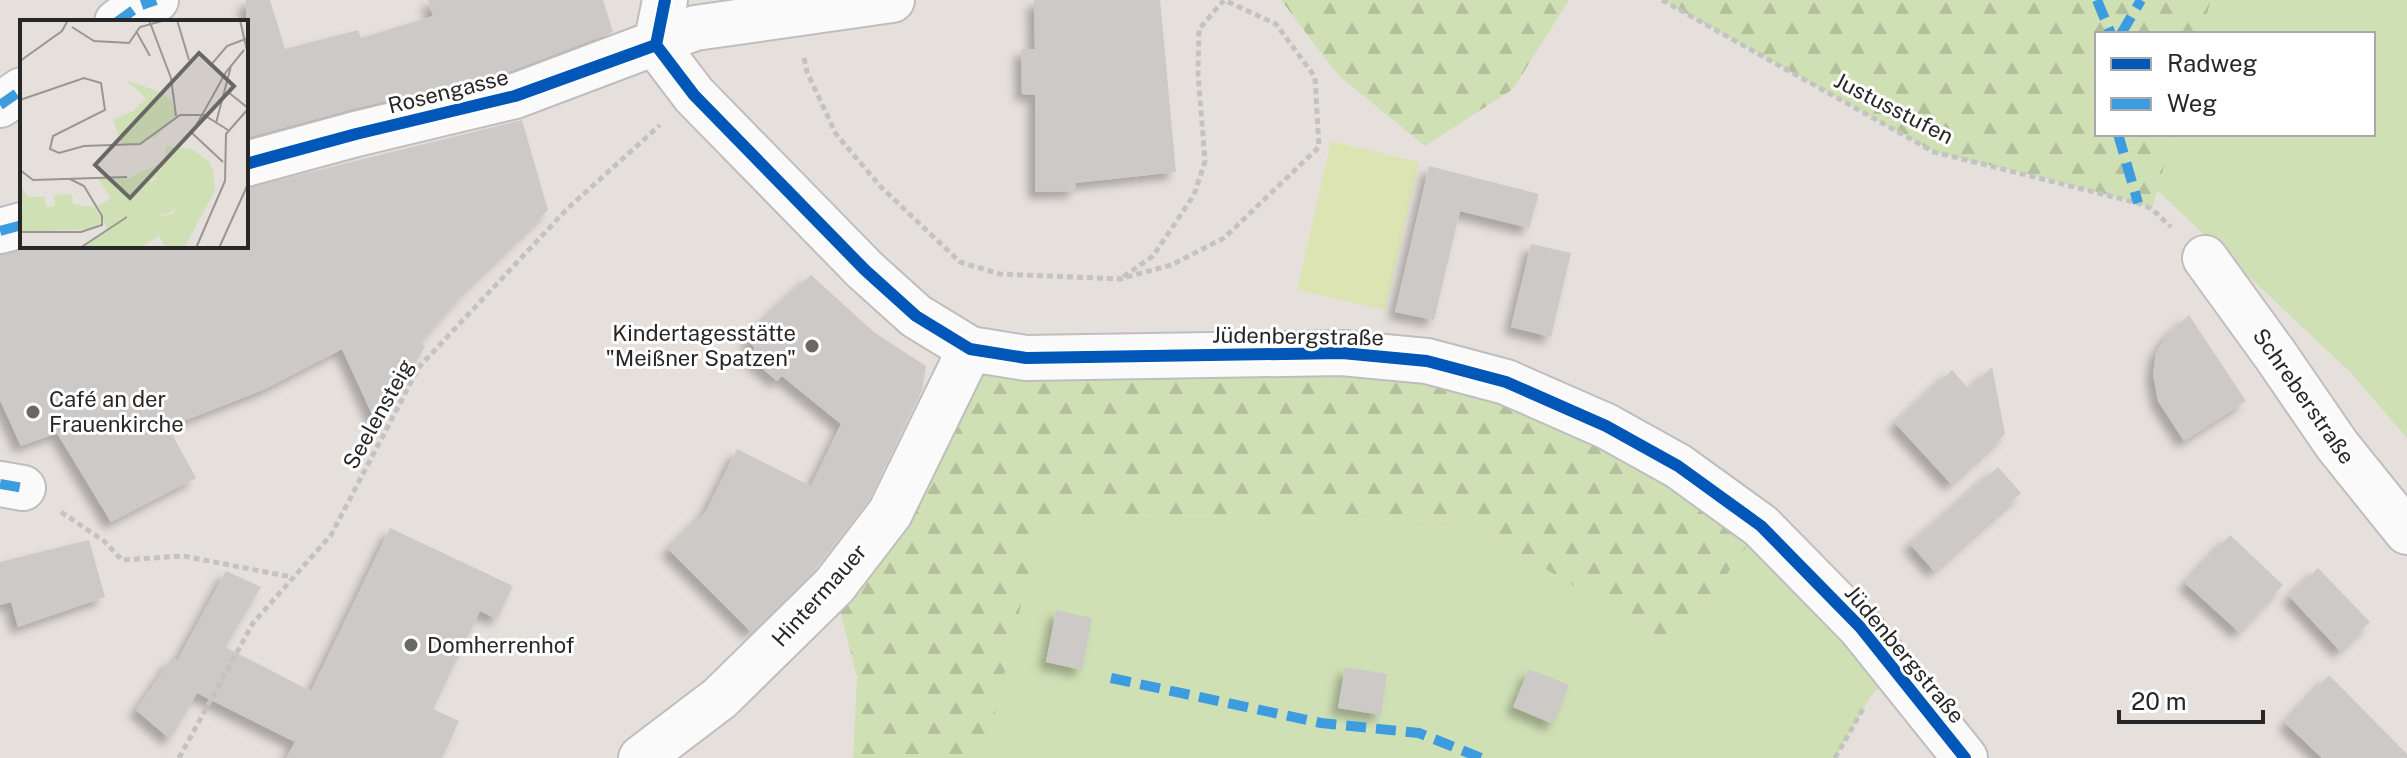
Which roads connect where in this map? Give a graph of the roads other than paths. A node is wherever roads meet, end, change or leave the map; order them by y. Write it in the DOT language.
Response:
graph roads {
  1 [pos="665,0"];
  2 [pos="892,0"];
  3 [pos="656,45"];
  4 [pos="20,91"];
  5 [pos="0,105"];
  6 [pos="248,163"];
  7 [pos="20,226"];
  8 [pos="0,231"];
  9 [pos="2205,258"];
  10 [pos="970,349"];
  11 [pos="2407,532"];
  12 [pos="641,758"];
  13 [pos="1965,758"];
  1 -- 3 [label="street"];
  2 -- 3 [label="street, Rosengasse"];
  3 -- 6 [label="street, Rosengasse"];
  3 -- 10 [label="street, Jüdenbergstraße"];
  4 -- 5 [label="street"];
  7 -- 8 [label="street"];
  9 -- 11 [label="street, Schreberstraße"];
  10 -- 12 [label="street, Hintermauer"];
  10 -- 13 [label="street, Jüdenbergstraße"];
}
